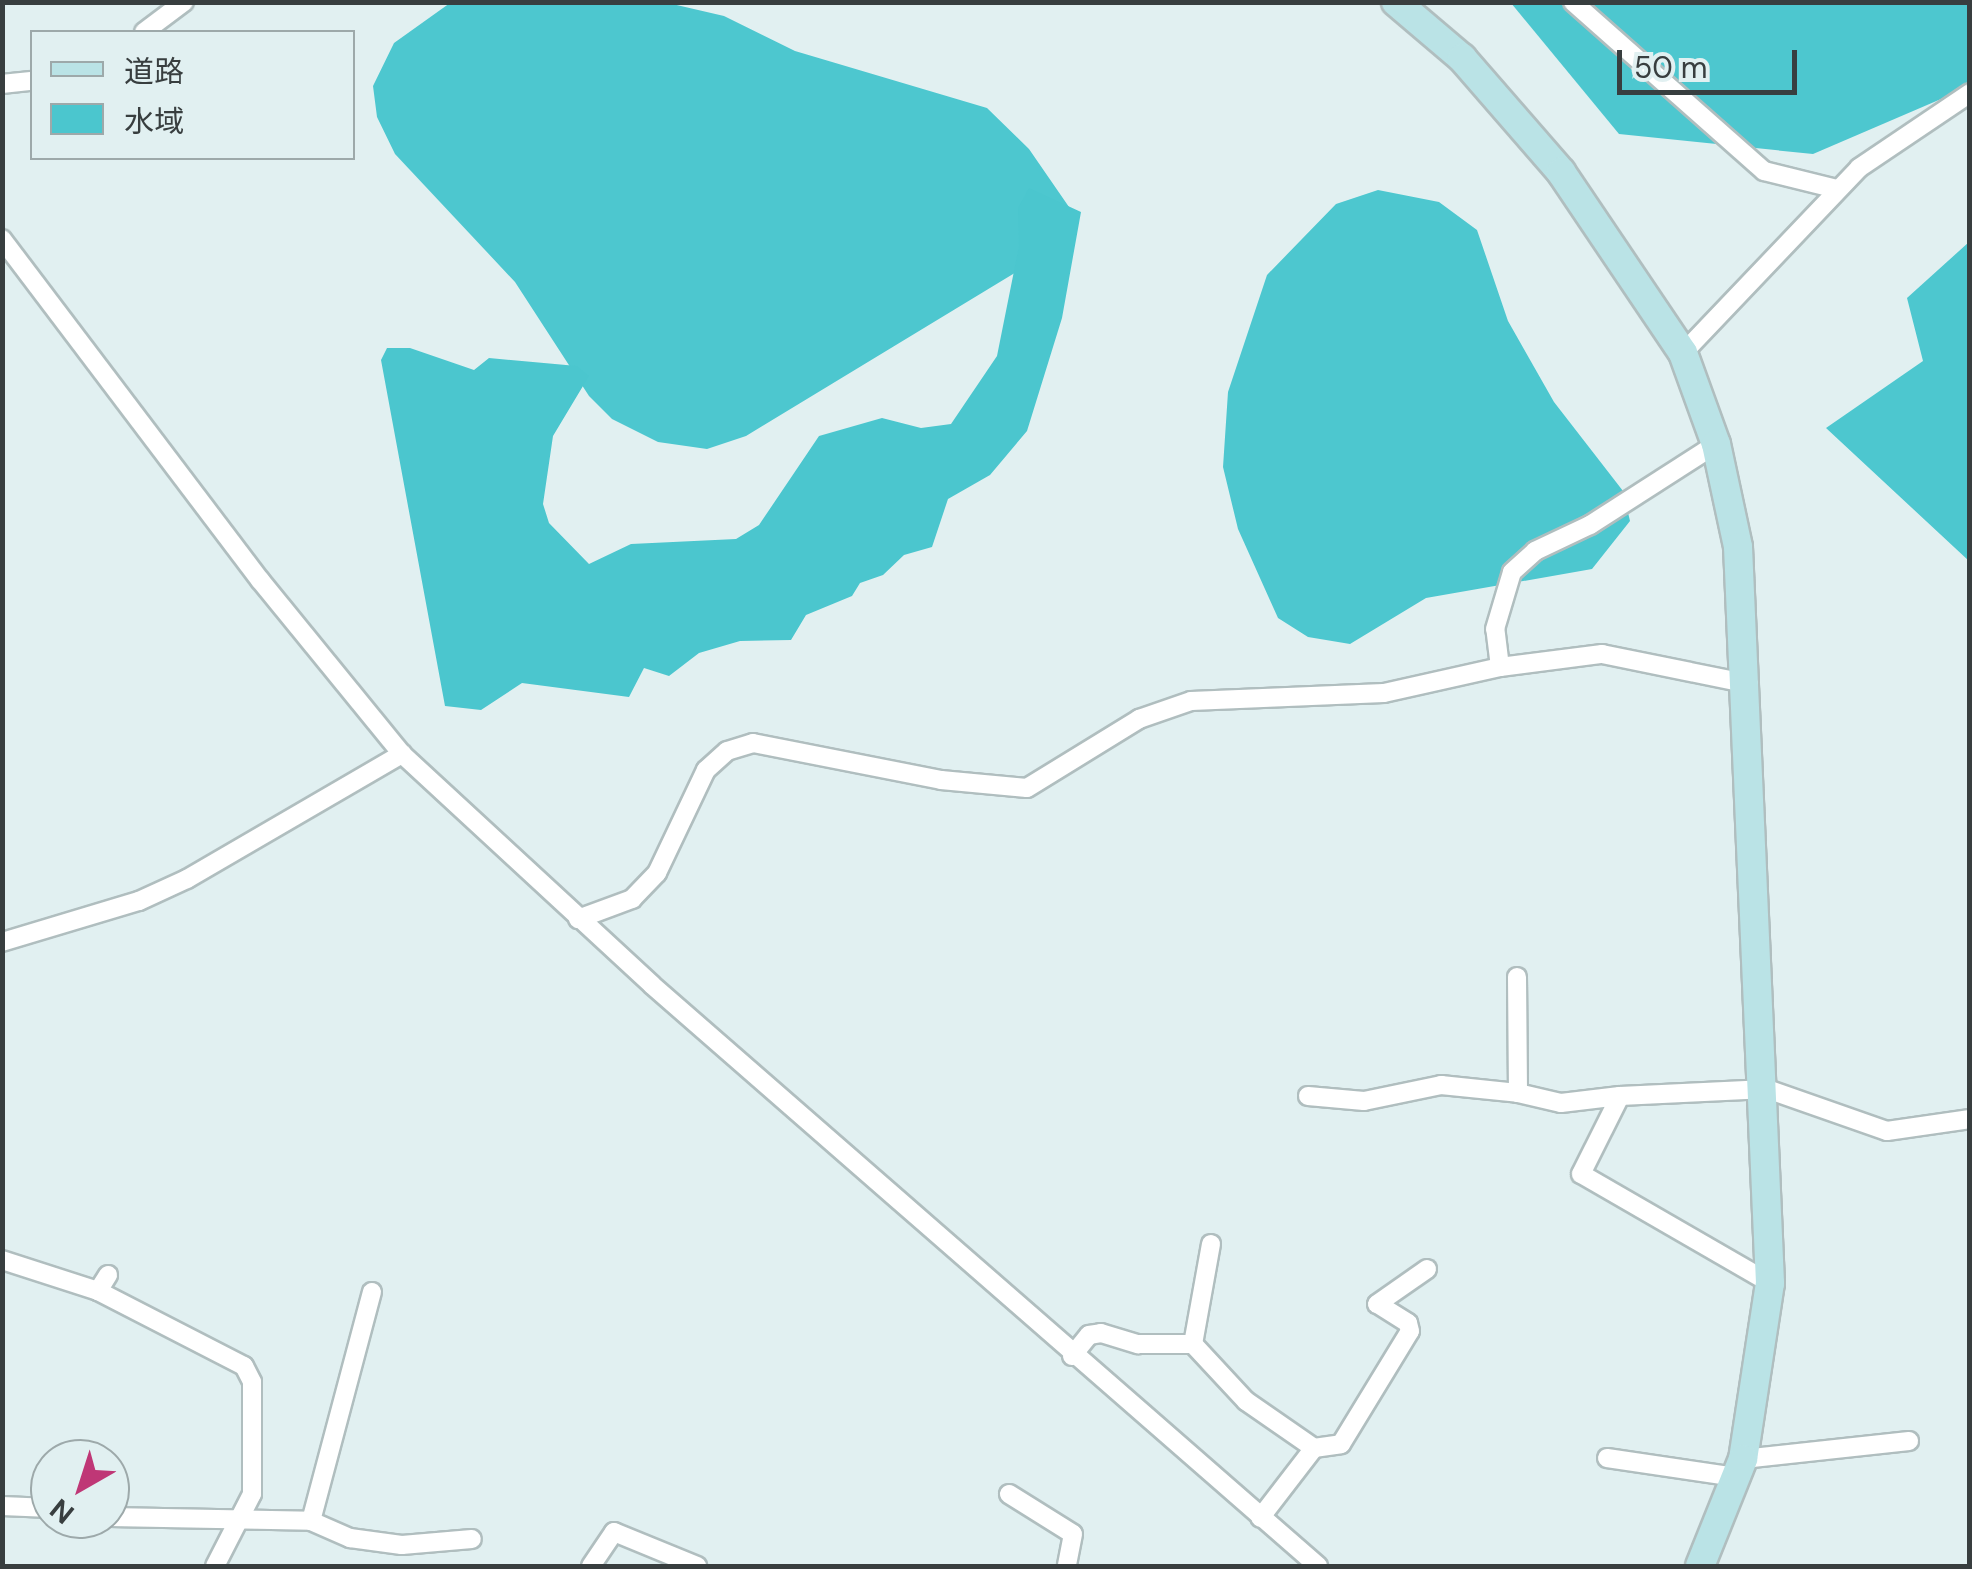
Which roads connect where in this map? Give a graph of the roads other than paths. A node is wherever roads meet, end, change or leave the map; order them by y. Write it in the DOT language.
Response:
graph roads {
  1 [pos="184,2"];
  2 [pos="1396,2"];
  3 [pos="1573,2"];
  4 [pos="147,30"];
  5 [pos="30,81"];
  6 [pos="2,84"];
  7 [pos="1970,93"];
  8 [pos="1837,189"];
  9 [pos="2,240"];
  10 [pos="1683,353"];
  11 [pos="1716,444"];
  12 [pos="1500,667"];
  13 [pos="1748,684"];
  14 [pos="402,754"];
  15 [pos="578,919"];
  16 [pos="2,942"];
  17 [pos="1516,977"];
  18 [pos="1766,1089"];
  19 [pos="1518,1093"];
  20 [pos="1308,1096"];
  21 [pos="1620,1096"];
  22 [pos="1970,1119"];
  23 [pos="1211,1244"];
  24 [pos="2,1260"];
  25 [pos="1427,1269"];
  26 [pos="1770,1283"];
  27 [pos="372,1292"];
  28 [pos="1193,1344"];
  29 [pos="1072,1356"];
  30 [pos="1909,1441"];
  31 [pos="1314,1448"];
  32 [pos="1607,1458"];
  33 [pos="1739,1468"];
  34 [pos="1009,1494"];
  35 [pos="2,1506"];
  36 [pos="30,1507"];
  37 [pos="130,1517"];
  38 [pos="1260,1518"];
  39 [pos="241,1520"];
  40 [pos="311,1522"];
  41 [pos="472,1539"];
  42 [pos="215,1566"];
  43 [pos="591,1566"];
  44 [pos="697,1566"];
  45 [pos="1067,1566"];
  46 [pos="1318,1566"];
  47 [pos="1700,1566"];
  1 -- 4 [label="street"];
  2 -- 10 [label="street"];
  3 -- 8 [label="street"];
  5 -- 6 [label="street"];
  7 -- 8 [label="street"];
  8 -- 10 [label="street"];
  9 -- 14 [label="street"];
  10 -- 11 [label="street"];
  11 -- 12 [label="street"];
  11 -- 13 [label="street"];
  12 -- 13 [label="street"];
  12 -- 15 [label="street"];
  13 -- 18 [label="street"];
  14 -- 15 [label="street"];
  14 -- 16 [label="street"];
  15 -- 29 [label="street"];
  17 -- 19 [label="street"];
  18 -- 21 [label="street"];
  18 -- 22 [label="street"];
  18 -- 26 [label="street"];
  19 -- 20 [label="street"];
  19 -- 21 [label="street"];
  21 -- 26 [label="street"];
  23 -- 28 [label="street"];
  24 -- 39 [label="street"];
  25 -- 31 [label="street"];
  26 -- 33 [label="street"];
  27 -- 40 [label="street"];
  28 -- 29 [label="street"];
  28 -- 31 [label="street"];
  29 -- 38 [label="street"];
  30 -- 33 [label="street"];
  31 -- 38 [label="street"];
  32 -- 33 [label="street"];
  33 -- 47 [label="street"];
  34 -- 45 [label="street"];
  35 -- 36 [label="street"];
  37 -- 39 [label="street"];
  38 -- 46 [label="street"];
  39 -- 40 [label="street"];
  39 -- 42 [label="street"];
  40 -- 41 [label="street"];
  43 -- 44 [label="street"];
}
